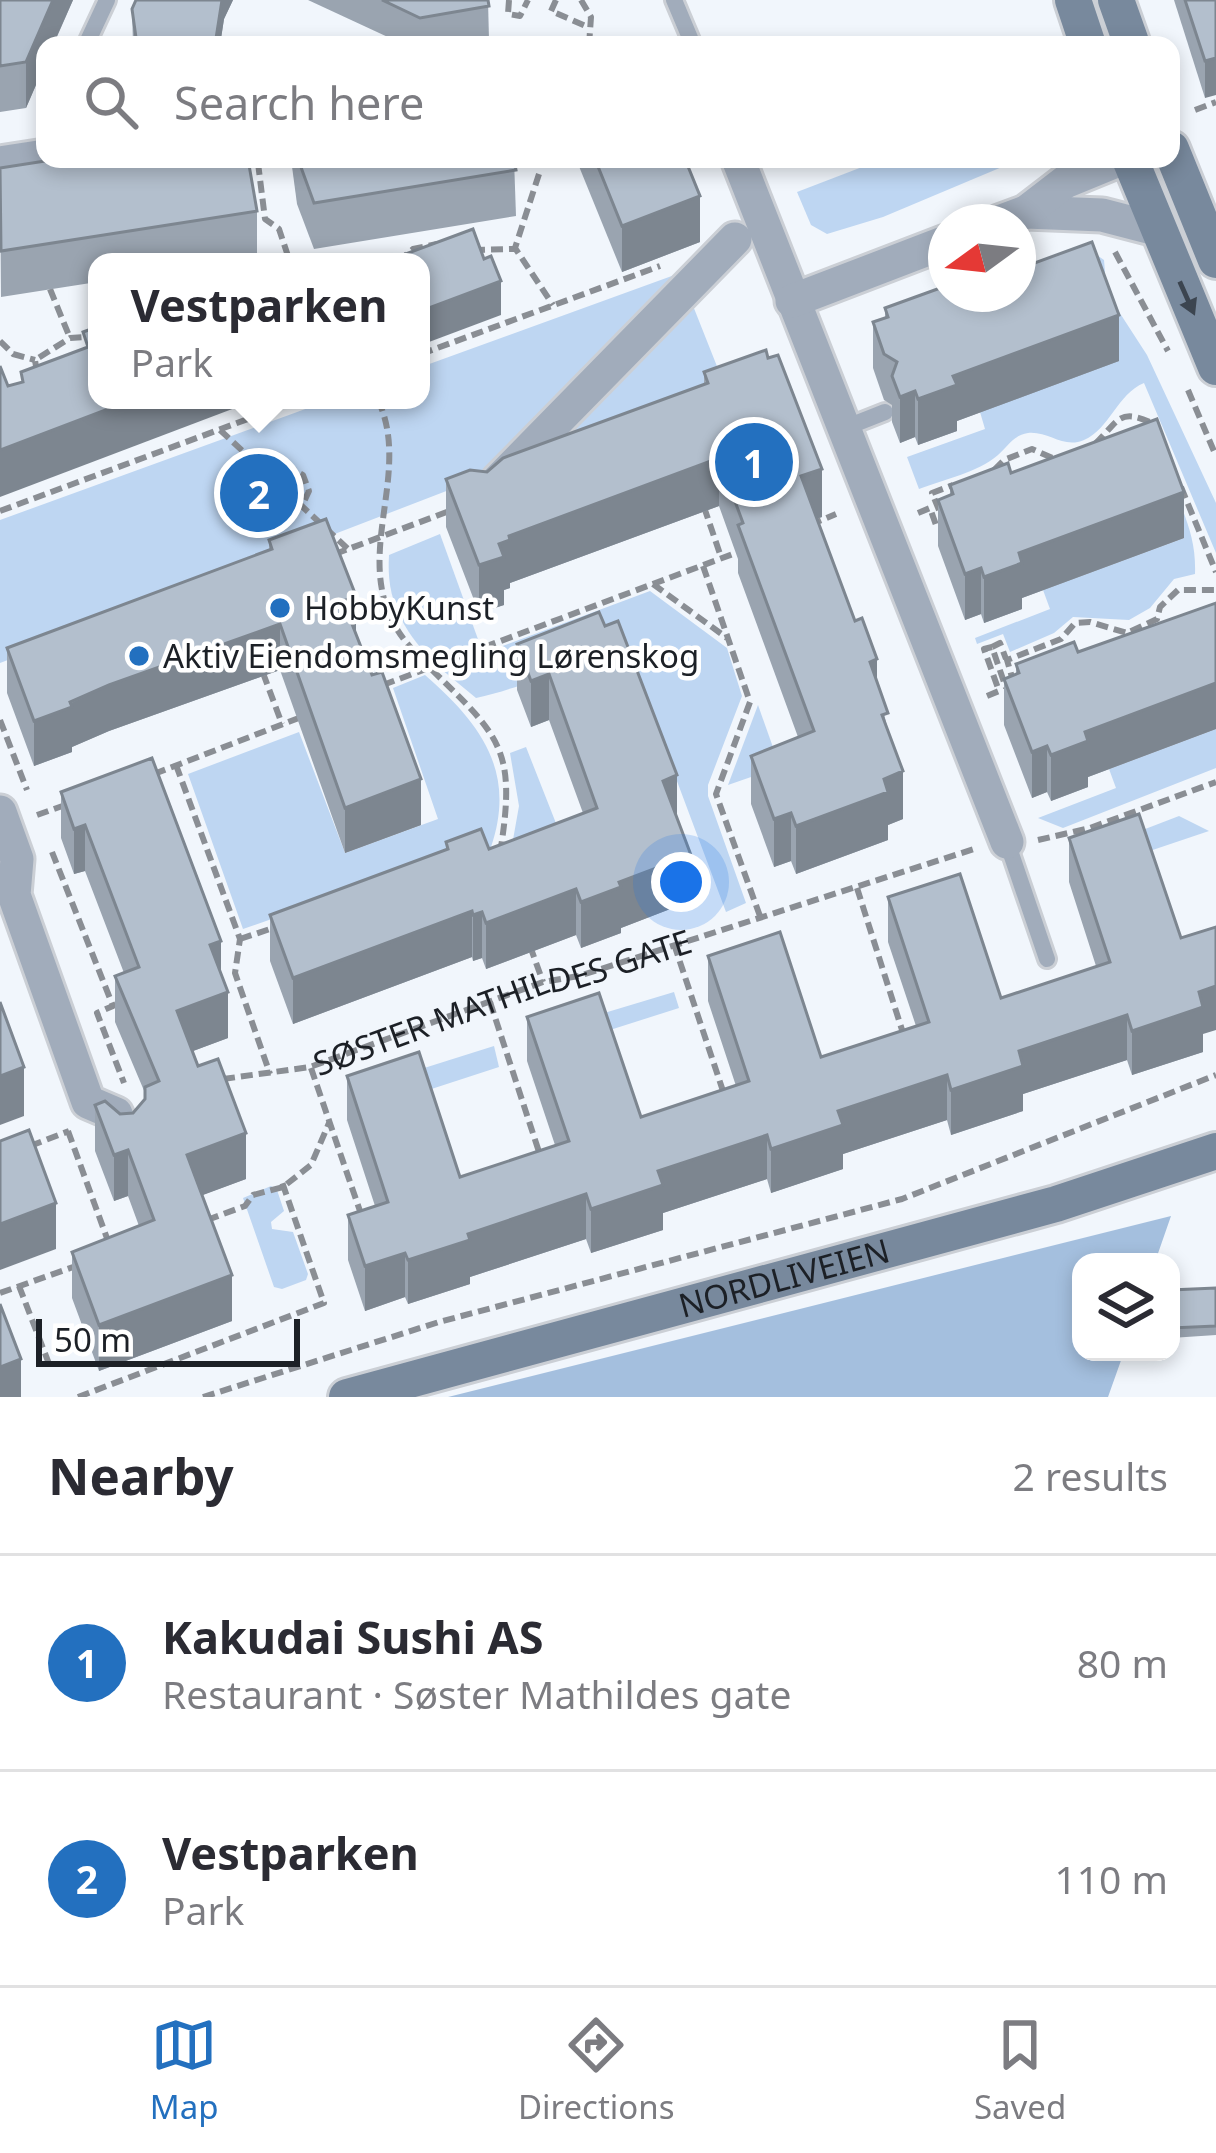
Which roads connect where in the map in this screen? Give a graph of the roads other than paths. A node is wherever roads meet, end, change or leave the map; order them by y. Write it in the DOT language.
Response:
graph roads {
  1 [pos="107,0"];
  2 [pos="674,0"];
  3 [pos="1072,0"];
  4 [pos="1116,0"];
  5 [pos="90,36"];
  6 [pos="689,36"];
  7 [pos="1085,36"];
  8 [pos="1129,36"];
  9 [pos="36,157"];
  10 [pos="0,163"];
  11 [pos="741,168"];
  12 [pos="1098,168"];
  13 [pos="1133,168"];
  14 [pos="1178,168"];
  15 [pos="1032,204"];
  16 [pos="1036,216"];
  17 [pos="1156,229"];
  18 [pos="734,239"];
  19 [pos="928,249"];
  20 [pos="1216,260"];
  21 [pos="792,301"];
  22 [pos="1216,368"];
  23 [pos="885,412"];
  24 [pos="842,429"];
  25 [pos="480,500"];
  26 [pos="0,812"];
  27 [pos="1007,842"];
  28 [pos="8,863"];
  29 [pos="1047,959"];
  30 [pos="125,1120"];
  31 [pos="1216,1151"];
  32 [pos="347,1397"];
  1 -- 5 [label="lane"];
  2 -- 6 [label="lane"];
  3 -- 7 [label="main road"];
  4 -- 8 [label="main road"];
  9 -- 10 [label="street"];
  11 -- 21 [label="street"];
  12 -- 15 [label="street"];
  13 -- 17 [label="main road"];
  14 -- 20 [label="main road"];
  16 -- 17 [label="street"];
  17 -- 22 [label="main road, one-way"];
  18 -- 25 [label="street"];
  19 -- 21 [label="street"];
  21 -- 24 [label="street"];
  23 -- 24 [label="lane"];
  24 -- 27 [label="street"];
  26 -- 28 [label="street"];
  27 -- 29 [label="lane"];
  28 -- 30 [label="street"];
  31 -- 32 [label="main road, NORDLIVEIEN"];
}
